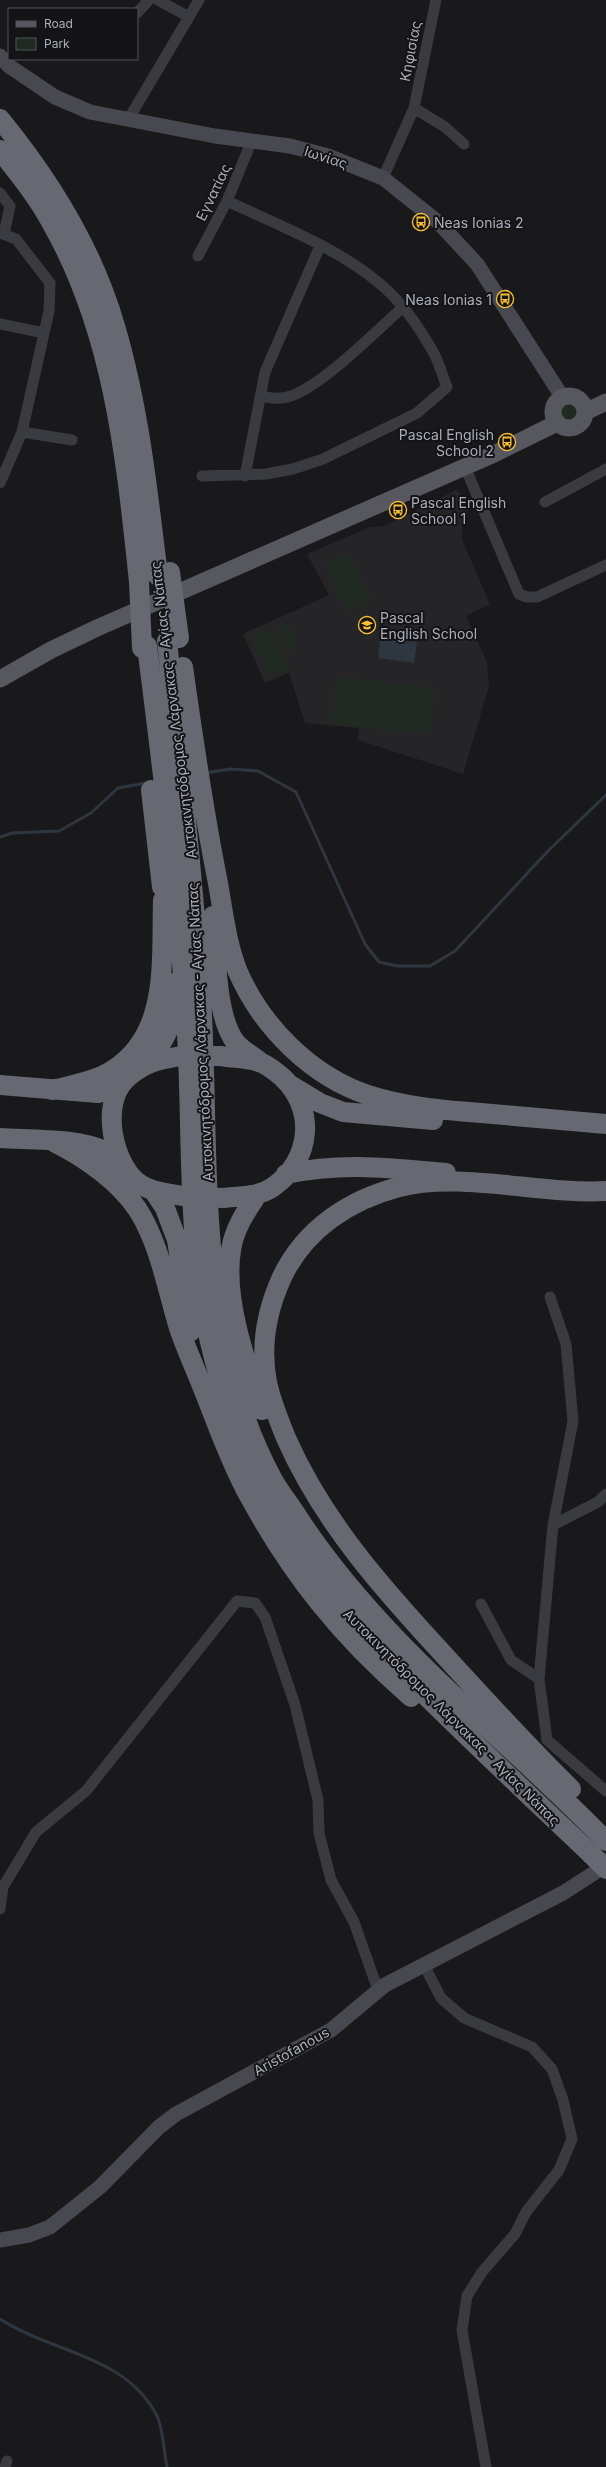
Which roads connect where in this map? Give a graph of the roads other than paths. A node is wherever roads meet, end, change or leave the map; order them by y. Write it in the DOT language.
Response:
graph roads {
  1 [pos="149,0"];
  2 [pos="158,0"];
  3 [pos="199,0"];
  4 [pos="436,0"];
  5 [pos="138,12"];
  6 [pos="189,17"];
  7 [pos="0,56"];
  8 [pos="414,108"];
  9 [pos="0,119"];
  10 [pos="128,120"];
  11 [pos="252,140"];
  12 [pos="464,144"];
  13 [pos="0,150"];
  14 [pos="383,178"];
  15 [pos="44,192"];
  16 [pos="0,193"];
  17 [pos="227,201"];
  18 [pos="2,234"];
  19 [pos="320,246"];
  20 [pos="198,256"];
  21 [pos="402,308"];
  22 [pos="0,324"];
  23 [pos="44,333"];
  24 [pos="260,396"];
  25 [pos="563,398"];
  26 [pos="606,402"];
  27 [pos="585,412"];
  28 [pos="557,423"];
  29 [pos="22,432"];
  30 [pos="72,440"];
  31 [pos="465,467"];
  32 [pos="606,469"];
  33 [pos="202,476"];
  34 [pos="245,476"];
  35 [pos="0,483"];
  36 [pos="545,502"];
  37 [pos="606,565"];
  38 [pos="173,640"];
  39 [pos="141,648"];
  40 [pos="0,679"];
  41 [pos="203,805"];
  42 [pos="163,900"];
  43 [pos="260,1062"];
  44 [pos="140,1068"];
  45 [pos="123,1082"];
  46 [pos="0,1085"];
  47 [pos="292,1086"];
  48 [pos="43,1089"];
  49 [pos="606,1124"];
  50 [pos="606,1132"];
  51 [pos="0,1138"];
  52 [pos="49,1142"];
  53 [pos="121,1164"];
  54 [pos="286,1174"];
  55 [pos="606,1183"];
  56 [pos="153,1190"];
  57 [pos="606,1191"];
  58 [pos="256,1194"];
  59 [pos="550,1297"];
  60 [pos="204,1391"];
  61 [pos="606,1494"];
  62 [pos="553,1525"];
  63 [pos="481,1604"];
  64 [pos="539,1679"];
  65 [pos="499,1766"];
  66 [pos="606,1792"];
  67 [pos="597,1823"];
  68 [pos="606,1841"];
  69 [pos="599,1864"];
  70 [pos="0,1909"];
  71 [pos="424,1965"];
  72 [pos="378,1990"];
  73 [pos="0,2240"];
  74 [pos="486,2467"];
  1 -- 5 [label="street"];
  2 -- 6 [label="street"];
  3 -- 6 [label="street"];
  4 -- 8 [label="street, Κηφισίας"];
  6 -- 10 [label="street"];
  7 -- 10 [label="street, Ιωνίας"];
  8 -- 12 [label="street"];
  8 -- 14 [label="street, Κηφισίας"];
  9 -- 15 [label="highway, Αυτοκινητόδρομος Λάρνακας - Αγίας Νάπας"];
  10 -- 11 [label="street, Ιωνίας"];
  11 -- 14 [label="street, Ιωνίας"];
  11 -- 17 [label="street, Εγνατίας"];
  13 -- 15 [label="highway, Αυτοκινητόδρομος Λάρνακας - Αγίας Νάπας"];
  14 -- 25 [label="street, Ιωνίας"];
  15 -- 38 [label="highway, Αυτοκινητόδρομος Λάρνακας - Αγίας Νάπας"];
  15 -- 39 [label="highway"];
  16 -- 18 [label="street"];
  17 -- 19 [label="street"];
  17 -- 20 [label="street, Εγνατίας"];
  18 -- 23 [label="street"];
  19 -- 21 [label="street"];
  19 -- 24 [label="street"];
  21 -- 24 [label="street"];
  21 -- 34 [label="street"];
  22 -- 23 [label="street"];
  23 -- 29 [label="street"];
  24 -- 34 [label="street"];
  25 -- 27 [label="main road"];
  25 -- 28 [label="main road"];
  26 -- 27 [label="main road"];
  27 -- 28 [label="main road"];
  28 -- 31 [label="main road"];
  29 -- 30 [label="street"];
  29 -- 35 [label="street"];
  31 -- 37 [label="street"];
  31 -- 40 [label="main road"];
  32 -- 36 [label="street"];
  33 -- 34 [label="street"];
  38 -- 41 [label="highway"];
  38 -- 67 [label="highway, Αυτοκινητόδρομος Λάρνακας - Αγίας Νάπας"];
  39 -- 42 [label="highway"];
  39 -- 65 [label="highway, Αυτοκινητόδρομος Λάρνακας - Αγίας Νάπας"];
  41 -- 43 [label="highway"];
  41 -- 49 [label="highway"];
  42 -- 44 [label="highway"];
  42 -- 48 [label="highway"];
  43 -- 44 [label="highway, bridge"];
  43 -- 47 [label="highway"];
  44 -- 45 [label="highway"];
  45 -- 48 [label="highway"];
  45 -- 53 [label="highway"];
  46 -- 48 [label="highway"];
  47 -- 50 [label="highway"];
  47 -- 54 [label="highway"];
  51 -- 52 [label="highway"];
  52 -- 53 [label="highway"];
  52 -- 60 [label="highway"];
  53 -- 56 [label="highway"];
  54 -- 55 [label="highway"];
  54 -- 58 [label="highway"];
  56 -- 58 [label="highway, bridge"];
  56 -- 60 [label="highway"];
  57 -- 67 [label="highway"];
  58 -- 67 [label="highway"];
  59 -- 62 [label="street"];
  60 -- 65 [label="highway"];
  61 -- 62 [label="street"];
  62 -- 64 [label="street"];
  63 -- 64 [label="street"];
  64 -- 66 [label="street"];
  65 -- 69 [label="highway, Αυτοκινητόδρομος Λάρνακας - Αγίας Νάπας"];
  67 -- 68 [label="highway, Αυτοκινητόδρομος Λάρνακας - Αγίας Νάπας"];
  69 -- 71 [label="street, Aristofanous"];
  70 -- 72 [label="street"];
  71 -- 72 [label="street, Aristofanous"];
  71 -- 74 [label="street"];
  72 -- 73 [label="street, Aristofanous"];
}
